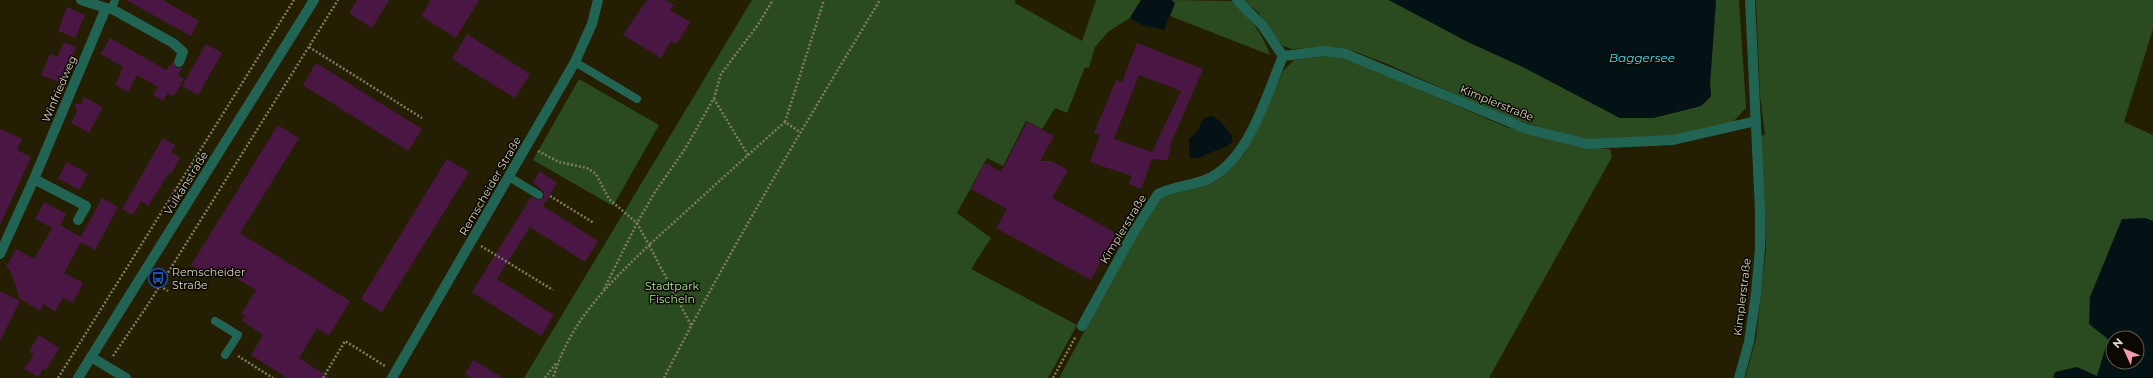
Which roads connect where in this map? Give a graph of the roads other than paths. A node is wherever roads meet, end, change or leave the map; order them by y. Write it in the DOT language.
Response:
graph roads {
  1 [pos="81,0"];
  2 [pos="314,0"];
  3 [pos="598,0"];
  4 [pos="1237,0"];
  5 [pos="1750,0"];
  6 [pos="111,6"];
  7 [pos="1283,56"];
  8 [pos="179,62"];
  9 [pos="575,62"];
  10 [pos="637,99"];
  11 [pos="1756,121"];
  12 [pos="509,177"];
  13 [pos="34,179"];
  14 [pos="538,195"];
  15 [pos="78,220"];
  16 [pos="0,254"];
  17 [pos="215,321"];
  18 [pos="1082,326"];
  19 [pos="227,352"];
  20 [pos="92,357"];
  21 [pos="393,375"];
  22 [pos="78,378"];
  23 [pos="126,378"];
  24 [pos="1739,378"];
  1 -- 6 [label="street"];
  2 -- 20 [label="street, Vulkanstraße"];
  3 -- 9 [label="street, Remscheider Straße"];
  4 -- 7 [label="street"];
  5 -- 11 [label="street, Kimplerstraße"];
  6 -- 8 [label="street"];
  6 -- 13 [label="street, Winfriedweg"];
  7 -- 11 [label="street, Kimplerstraße"];
  7 -- 18 [label="street, Kimplerstraße"];
  9 -- 10 [label="lane"];
  9 -- 12 [label="street, Remscheider Straße"];
  11 -- 24 [label="street, Kimplerstraße"];
  12 -- 14 [label="lane"];
  12 -- 21 [label="street, Remscheider Straße"];
  13 -- 15 [label="street"];
  13 -- 16 [label="street, Winfriedweg"];
  17 -- 19 [label="lane"];
  20 -- 22 [label="street, Vulkanstraße"];
  20 -- 23 [label="street"];
}
